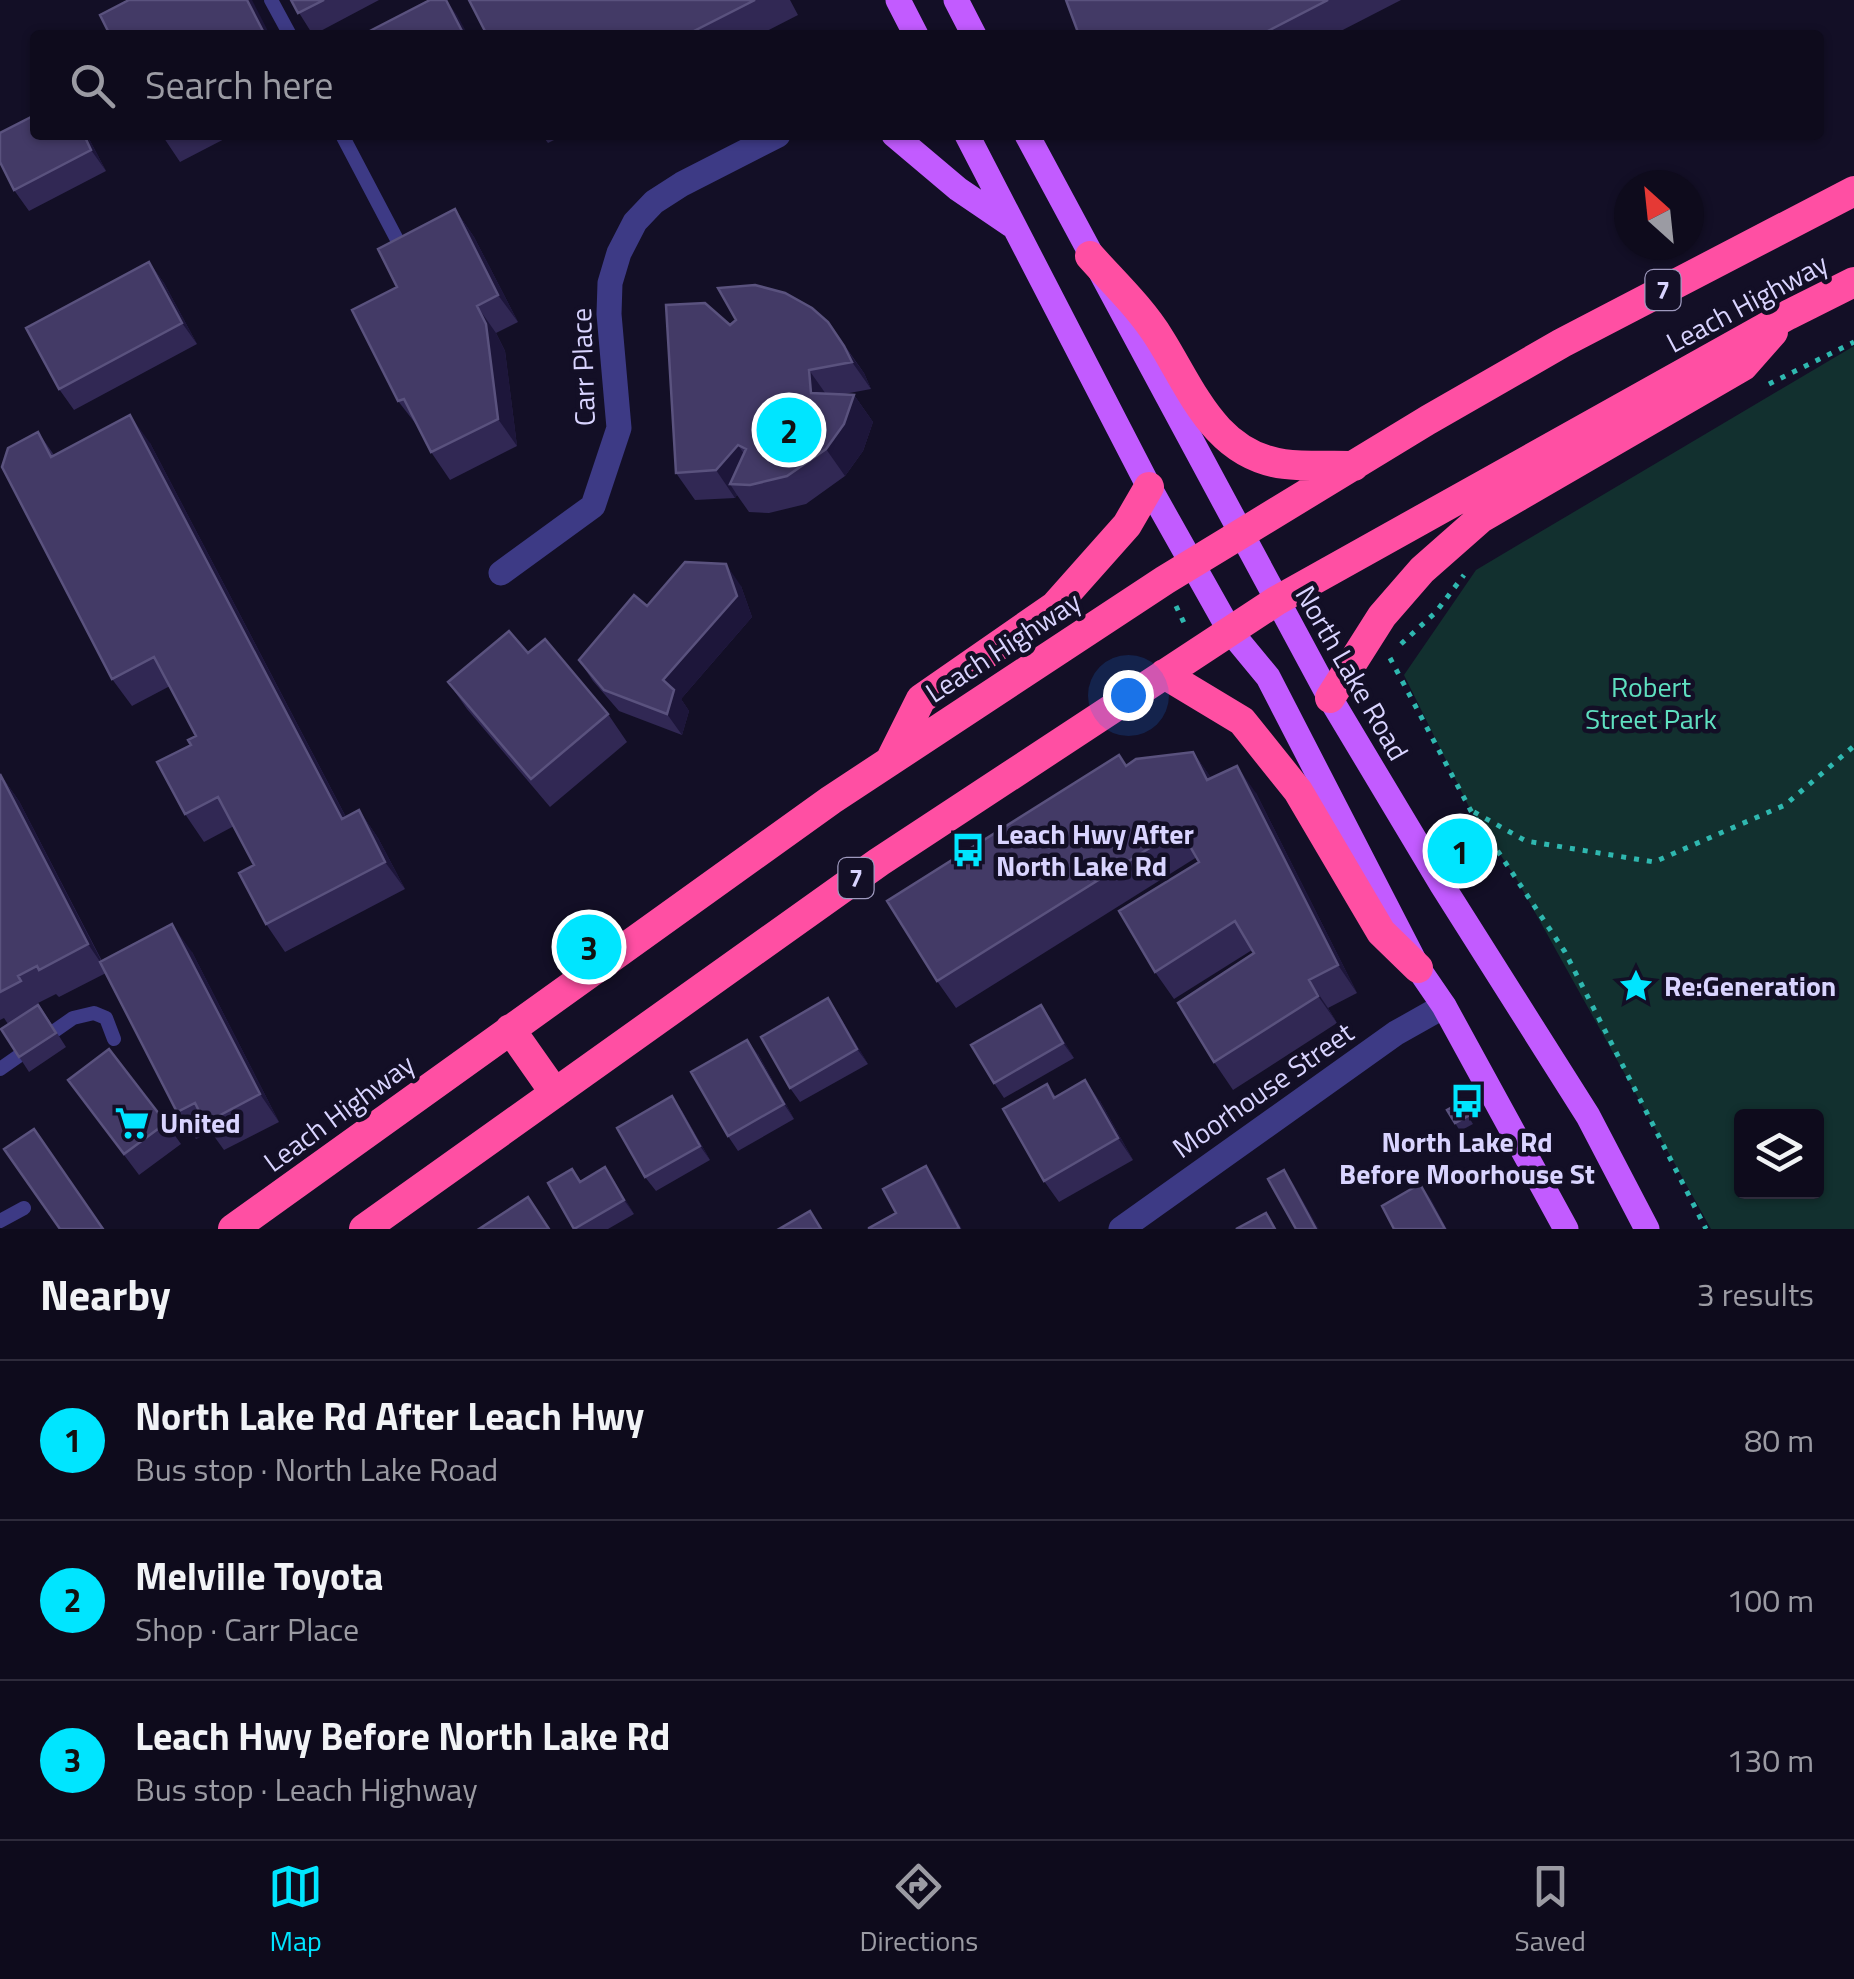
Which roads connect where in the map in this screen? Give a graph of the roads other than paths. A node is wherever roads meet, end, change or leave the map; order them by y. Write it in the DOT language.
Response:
graph roads {
  1 [pos="271,0"];
  2 [pos="898,0"];
  3 [pos="956,0"];
  4 [pos="287,30"];
  5 [pos="913,30"];
  6 [pos="971,30"];
  7 [pos="345,140"];
  8 [pos="768,140"];
  9 [pos="900,140"];
  10 [pos="970,140"];
  11 [pos="1030,140"];
  12 [pos="1854,191"];
  13 [pos="1015,228"];
  14 [pos="404,251"];
  15 [pos="1090,256"];
  16 [pos="1854,282"];
  17 [pos="1788,315"];
  18 [pos="1354,466"];
  19 [pos="1149,487"];
  20 [pos="1239,533"];
  21 [pos="1192,563"];
  22 [pos="501,573"];
  23 [pos="1276,601"];
  24 [pos="1230,631"];
  25 [pos="1164,674"];
  26 [pos="1330,698"];
  27 [pos="891,760"];
  28 [pos="1418,968"];
  29 [pos="1444,1006"];
  30 [pos="510,1030"];
  31 [pos="114,1039"];
  32 [pos="0,1070"];
  33 [pos="556,1093"];
  34 [pos="24,1208"];
  35 [pos="0,1221"];
  36 [pos="233,1229"];
  37 [pos="364,1229"];
  38 [pos="1121,1229"];
  39 [pos="1566,1229"];
  40 [pos="1648,1229"];
  1 -- 4 [label="lane"];
  2 -- 5 [label="main road"];
  3 -- 6 [label="main road"];
  7 -- 14 [label="lane"];
  8 -- 22 [label="street, Carr Place"];
  9 -- 13 [label="main road"];
  10 -- 13 [label="main road"];
  11 -- 15 [label="main road, North Lake Road"];
  12 -- 18 [label="highway, Leach Highway / 7"];
  13 -- 19 [label="main road"];
  15 -- 18 [label="highway"];
  15 -- 20 [label="main road, North Lake Road"];
  16 -- 17 [label="highway, Leach Highway / 7"];
  17 -- 23 [label="highway, Leach Highway / 7"];
  17 -- 26 [label="highway"];
  18 -- 20 [label="highway, Leach Highway / 7"];
  19 -- 21 [label="main road"];
  19 -- 27 [label="highway"];
  20 -- 21 [label="highway, Leach Highway / 7"];
  20 -- 23 [label="main road, North Lake Road"];
  21 -- 24 [label="main road"];
  21 -- 27 [label="highway, Leach Highway / 7"];
  23 -- 24 [label="highway, Leach Highway / 7"];
  23 -- 26 [label="main road, North Lake Road"];
  24 -- 25 [label="highway, Leach Highway / 7"];
  24 -- 28 [label="main road"];
  25 -- 28 [label="highway"];
  25 -- 33 [label="highway, Leach Highway / 7"];
  26 -- 40 [label="main road, North Lake Road"];
  27 -- 30 [label="highway, Leach Highway / 7"];
  28 -- 29 [label="main road"];
  29 -- 38 [label="street, Moorhouse Street"];
  29 -- 39 [label="main road"];
  30 -- 33 [label="highway"];
  30 -- 36 [label="highway, Leach Highway / 7"];
  31 -- 32 [label="lane"];
  33 -- 37 [label="highway, Leach Highway / 7"];
  34 -- 35 [label="lane"];
}
